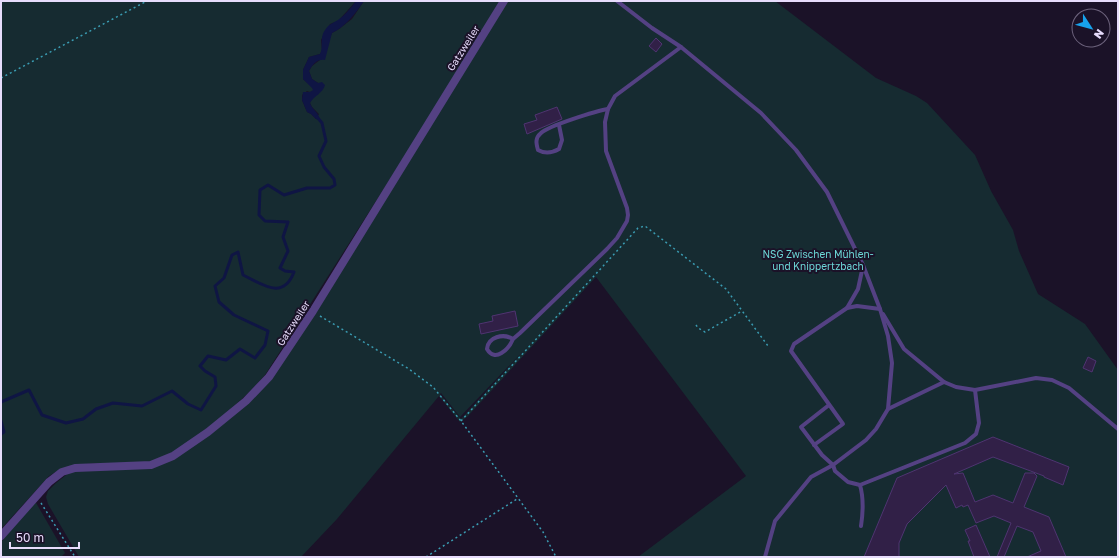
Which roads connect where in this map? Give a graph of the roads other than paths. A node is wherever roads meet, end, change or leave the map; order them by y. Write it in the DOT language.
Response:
graph roads {
  1 [pos="504,1"];
  2 [pos="617,1"];
  3 [pos="681,47"];
  4 [pos="608,109"];
  5 [pos="559,124"];
  6 [pos="863,265"];
  7 [pos="847,308"];
  8 [pos="880,308"];
  9 [pos="513,339"];
  10 [pos="944,382"];
  11 [pos="975,390"];
  12 [pos="829,405"];
  13 [pos="888,409"];
  14 [pos="1118,429"];
  15 [pos="814,446"];
  16 [pos="833,465"];
  17 [pos="860,485"];
  18 [pos="860,526"];
  19 [pos="1,536"];
  20 [pos="765,557"];
  1 -- 19 [label="street, Gatzweiler"];
  2 -- 3 [label="lane"];
  3 -- 4 [label="lane"];
  3 -- 6 [label="lane"];
  4 -- 5 [label="lane"];
  4 -- 9 [label="lane"];
  5 -- 5 [label="lane"];
  6 -- 7 [label="lane"];
  6 -- 8 [label="lane"];
  7 -- 8 [label="lane"];
  7 -- 12 [label="lane"];
  8 -- 10 [label="lane"];
  8 -- 13 [label="lane"];
  9 -- 9 [label="lane"];
  10 -- 11 [label="lane"];
  10 -- 13 [label="lane"];
  11 -- 14 [label="lane"];
  11 -- 17 [label="lane"];
  12 -- 15 [label="lane"];
  12 -- 15 [label="lane"];
  13 -- 16 [label="lane"];
  15 -- 16 [label="lane"];
  16 -- 17 [label="lane"];
  16 -- 20 [label="lane"];
  17 -- 18 [label="lane"];
}
